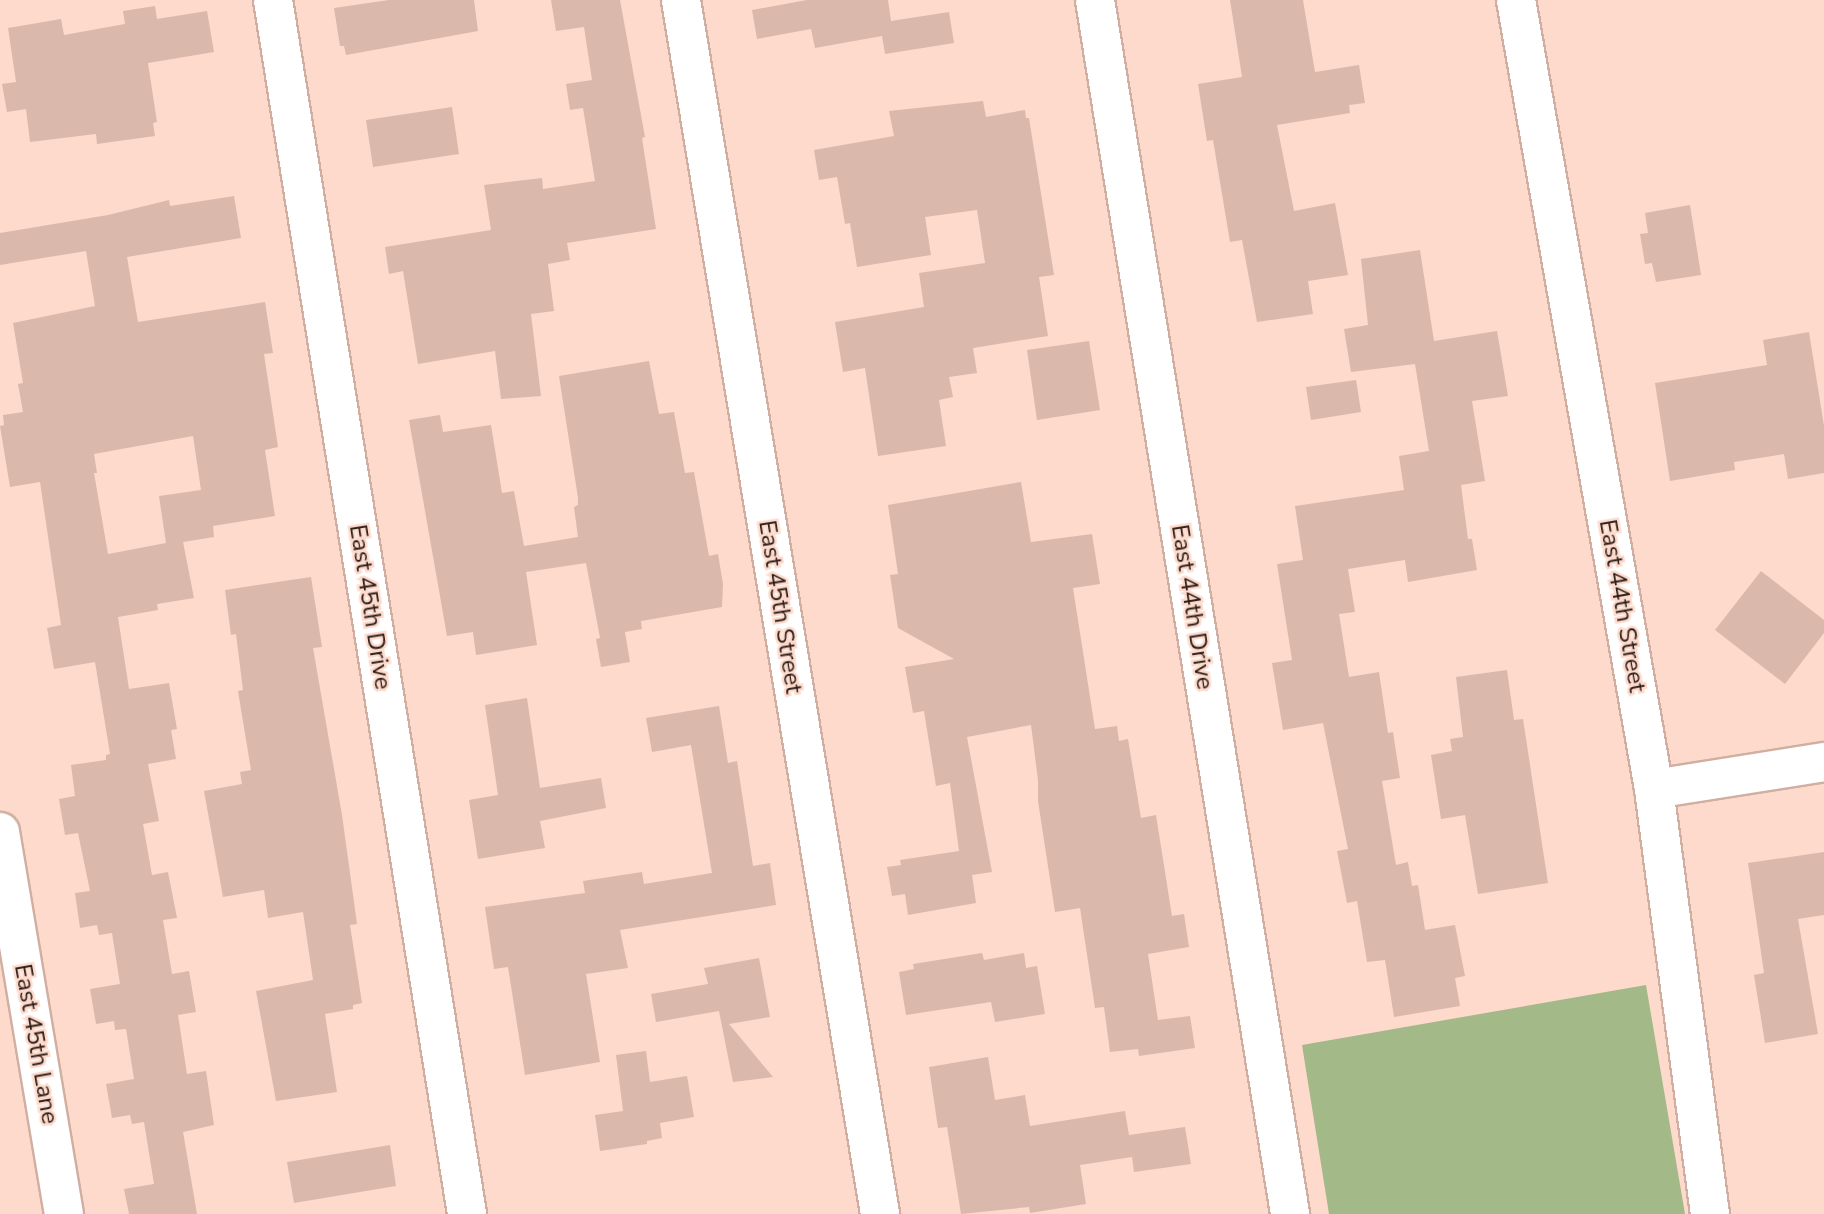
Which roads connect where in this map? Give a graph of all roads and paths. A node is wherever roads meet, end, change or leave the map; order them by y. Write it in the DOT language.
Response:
graph roads {
  1 [pos="273,0"];
  2 [pos="681,0"];
  3 [pos="1095,0"];
  4 [pos="1516,0"];
  5 [pos="1824,762"];
  6 [pos="1654,789"];
  7 [pos="0,832"];
  8 [pos="64,1214"];
  9 [pos="467,1214"];
  10 [pos="880,1214"];
  11 [pos="1290,1214"];
  12 [pos="1710,1214"];
  1 -- 9 [label="street, East 45th Drive"];
  2 -- 10 [label="street, East 45th Street"];
  3 -- 11 [label="street, East 44th Drive"];
  4 -- 6 [label="street, East 44th Street"];
  5 -- 6 [label="street"];
  6 -- 12 [label="street, East 44th Street"];
  7 -- 8 [label="street, East 45th Lane"];
}
